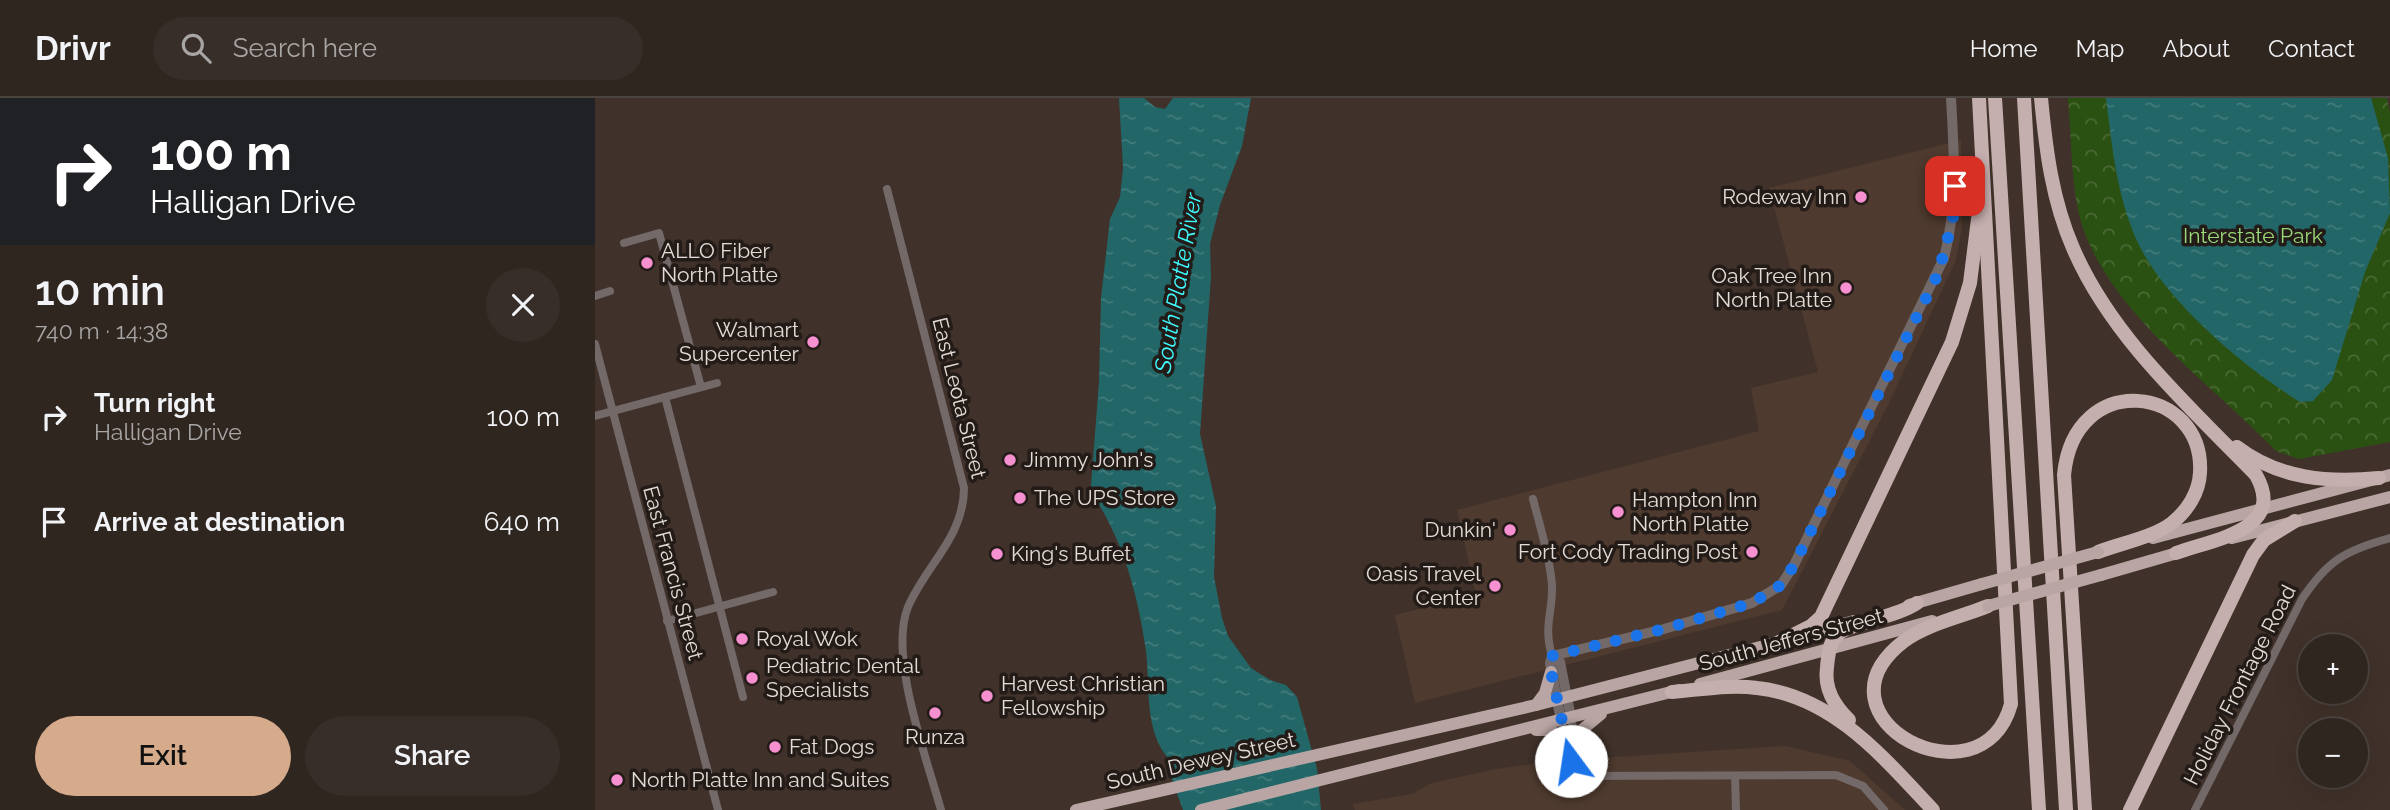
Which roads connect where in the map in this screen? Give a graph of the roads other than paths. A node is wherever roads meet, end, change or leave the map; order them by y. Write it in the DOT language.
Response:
graph roads {
  1 [pos="1951,98"];
  2 [pos="1979,98"];
  3 [pos="1995,98"];
  4 [pos="2024,98"];
  5 [pos="2041,98"];
  6 [pos="1982,155"];
  7 [pos="887,188"];
  8 [pos="624,243"];
  9 [pos="610,291"];
  10 [pos="595,296"];
  11 [pos="595,344"];
  12 [pos="717,383"];
  13 [pos="701,387"];
  14 [pos="665,397"];
  15 [pos="613,411"];
  16 [pos="595,416"];
  17 [pos="2218,434"];
  18 [pos="2385,477"];
  19 [pos="2390,497"];
  20 [pos="1533,499"];
  21 [pos="2263,509"];
  22 [pos="2295,522"];
  23 [pos="2390,538"];
  24 [pos="2098,552"];
  25 [pos="2176,553"];
  26 [pos="773,592"];
  27 [pos="1917,603"];
  28 [pos="720,606"];
  29 [pos="1988,606"];
  30 [pos="667,621"];
  31 [pos="1777,643"];
  32 [pos="1830,649"];
  33 [pos="1552,656"];
  34 [pos="1551,672"];
  35 [pos="1672,692"];
  36 [pos="743,697"];
  37 [pos="1563,698"];
  38 [pos="1536,705"];
  39 [pos="1611,709"];
  40 [pos="1566,719"];
  41 [pos="1522,730"];
  42 [pos="1566,742"];
  43 [pos="1335,750"];
  44 [pos="1579,750"];
  45 [pos="1579,776"];
  46 [pos="1735,776"];
  47 [pos="1912,788"];
  48 [pos="718,810"];
  49 [pos="941,810"];
  50 [pos="1076,810"];
  51 [pos="1201,810"];
  52 [pos="1736,810"];
  53 [pos="1884,810"];
  54 [pos="1933,810"];
  55 [pos="2039,810"];
  56 [pos="2066,810"];
  57 [pos="2085,810"];
  58 [pos="2130,810"];
  59 [pos="2195,810"];
  1 -- 33 [label="street"];
  2 -- 6 [label="highway"];
  3 -- 55 [label="highway"];
  4 -- 56 [label="highway"];
  5 -- 17 [label="highway"];
  6 -- 29 [label="highway"];
  6 -- 31 [label="highway"];
  7 -- 49 [label="street, East Leota Street"];
  8 -- 13 [label="street"];
  9 -- 10 [label="street"];
  11 -- 15 [label="street, East Francis Street"];
  12 -- 13 [label="street"];
  13 -- 14 [label="street"];
  14 -- 15 [label="street"];
  14 -- 28 [label="street"];
  15 -- 16 [label="street"];
  15 -- 30 [label="street, East Francis Street"];
  17 -- 18 [label="highway"];
  17 -- 21 [label="highway"];
  18 -- 21 [label="highway, South Jeffers Street"];
  19 -- 22 [label="highway, South Jeffers Street"];
  20 -- 33 [label="street"];
  21 -- 24 [label="highway, South Jeffers Street"];
  21 -- 25 [label="highway"];
  22 -- 25 [label="highway, South Jeffers Street"];
  22 -- 58 [label="highway"];
  23 -- 59 [label="street, Holiday Frontage Road"];
  24 -- 27 [label="highway, South Jeffers Street, bridge"];
  24 -- 57 [label="highway"];
  25 -- 29 [label="highway, South Jeffers Street, bridge"];
  26 -- 28 [label="street"];
  27 -- 31 [label="highway, South Jeffers Street"];
  27 -- 32 [label="highway"];
  28 -- 30 [label="street"];
  28 -- 36 [label="street"];
  29 -- 32 [label="highway, South Jeffers Street"];
  30 -- 48 [label="street, East Francis Street"];
  31 -- 37 [label="highway, South Jeffers Street"];
  32 -- 35 [label="highway, South Jeffers Street"];
  32 -- 47 [label="highway"];
  33 -- 34 [label="street"];
  33 -- 37 [label="street"];
  34 -- 37 [label="street"];
  34 -- 38 [label="highway"];
  35 -- 39 [label="highway, South Jeffers Street"];
  35 -- 47 [label="highway"];
  37 -- 38 [label="highway, South Jeffers Street"];
  37 -- 40 [label="street"];
  38 -- 43 [label="highway, South Jeffers Street"];
  39 -- 40 [label="highway, South Jeffers Street"];
  39 -- 44 [label="highway"];
  40 -- 41 [label="highway, South Jeffers Street"];
  40 -- 42 [label="street"];
  40 -- 44 [label="street"];
  41 -- 42 [label="highway"];
  41 -- 51 [label="highway, South Jeffers Street"];
  42 -- 45 [label="street"];
  43 -- 50 [label="highway, South Dewey Street"];
  44 -- 45 [label="street"];
  45 -- 46 [label="street"];
  46 -- 52 [label="street"];
  46 -- 53 [label="street"];
  47 -- 54 [label="highway"];
}
